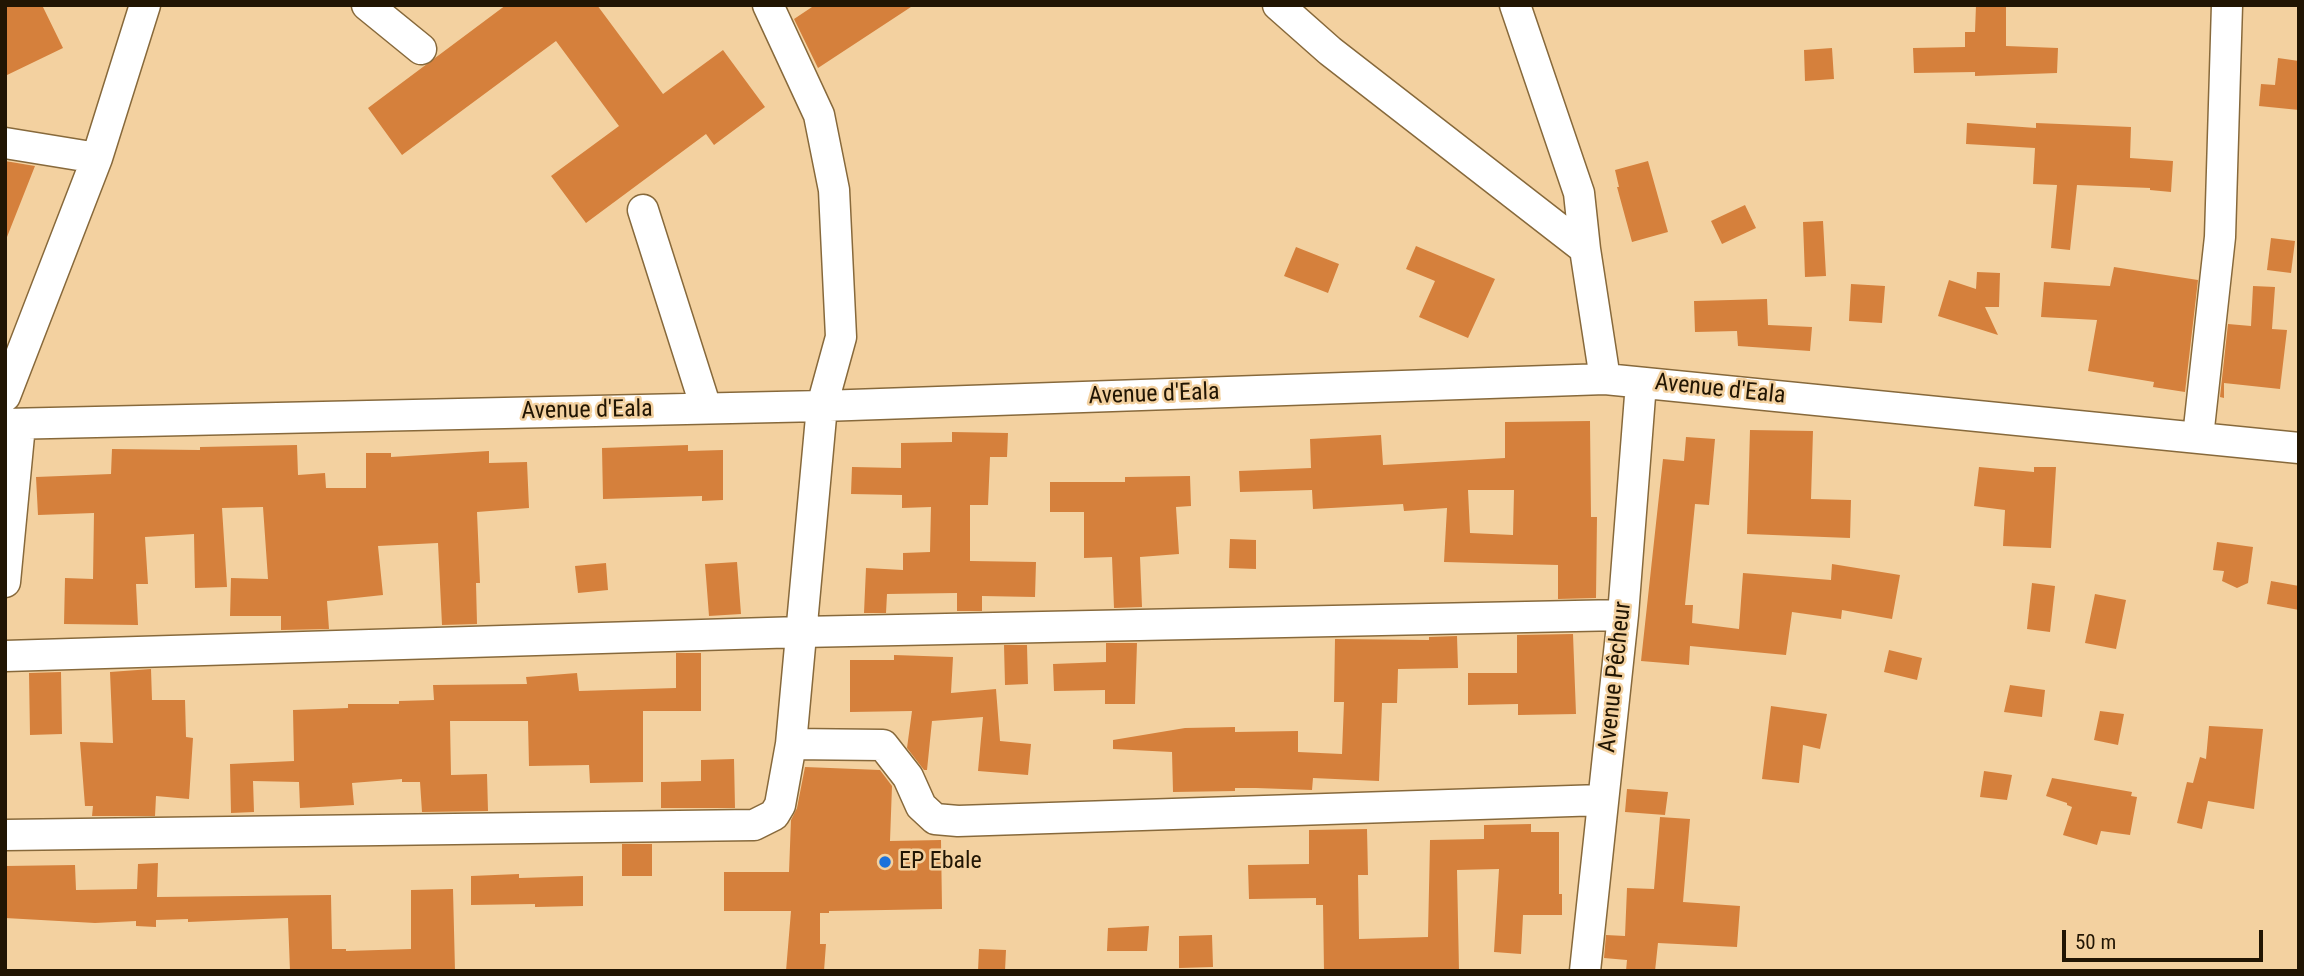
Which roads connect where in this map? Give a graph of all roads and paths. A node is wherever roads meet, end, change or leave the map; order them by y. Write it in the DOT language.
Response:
graph roads {
  1 [pos="145,5"];
  2 [pos="367,5"];
  3 [pos="768,5"];
  4 [pos="1278,5"];
  5 [pos="1515,5"];
  6 [pos="2227,5"];
  7 [pos="421,49"];
  8 [pos="5,143"];
  9 [pos="97,158"];
  10 [pos="643,210"];
  11 [pos="1585,249"];
  12 [pos="1605,379"];
  13 [pos="1641,383"];
  14 [pos="5,396"];
  15 [pos="822,406"];
  16 [pos="706,408"];
  17 [pos="13,424"];
  18 [pos="2198,437"];
  19 [pos="2299,448"];
  20 [pos="5,582"];
  21 [pos="1623,615"];
  22 [pos="802,632"];
  23 [pos="5,656"];
  24 [pos="791,744"];
  25 [pos="1602,800"];
  26 [pos="5,835"];
  27 [pos="1585,971"];
  1 -- 9 [label="street"];
  2 -- 7 [label="street"];
  3 -- 15 [label="street"];
  4 -- 11 [label="street"];
  5 -- 11 [label="street"];
  6 -- 18 [label="street"];
  8 -- 9 [label="street"];
  9 -- 14 [label="street"];
  10 -- 16 [label="street"];
  11 -- 12 [label="street"];
  12 -- 13 [label="street, Avenue d'Eala"];
  12 -- 15 [label="street, Avenue d'Eala"];
  13 -- 18 [label="street, Avenue d'Eala"];
  13 -- 21 [label="street, Avenue Pêcheur"];
  15 -- 16 [label="street, Avenue d'Eala"];
  15 -- 22 [label="street"];
  16 -- 17 [label="street, Avenue d'Eala"];
  17 -- 20 [label="street"];
  18 -- 19 [label="street, Avenue d'Eala"];
  21 -- 22 [label="street"];
  21 -- 25 [label="street, Avenue Pêcheur"];
  22 -- 23 [label="street"];
  22 -- 24 [label="street"];
  24 -- 25 [label="street"];
  24 -- 26 [label="street"];
  25 -- 27 [label="street, Avenue Pêcheur"];
}
